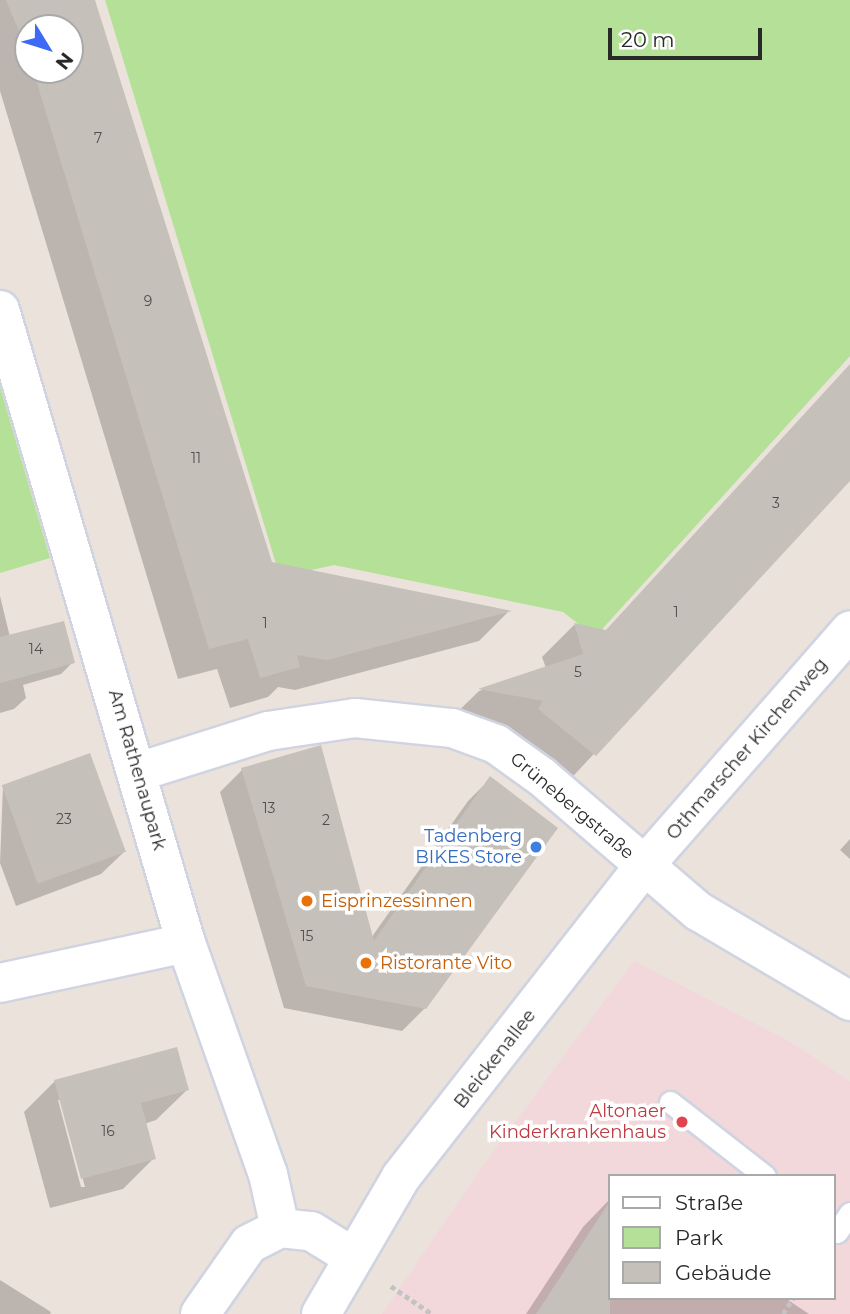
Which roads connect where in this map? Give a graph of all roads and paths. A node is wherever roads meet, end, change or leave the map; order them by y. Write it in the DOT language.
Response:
graph roads {
  1 [pos="0,310"];
  2 [pos="850,631"];
  3 [pos="138,772"];
  4 [pos="644,866"];
  5 [pos="186,943"];
  6 [pos="0,983"];
  7 [pos="850,1001"];
  8 [pos="670,1102"];
  9 [pos="762,1174"];
  10 [pos="850,1213"];
  11 [pos="280,1228"];
  12 [pos="836,1231"];
  13 [pos="353,1258"];
  14 [pos="391,1286"];
  15 [pos="200,1314"];
  16 [pos="321,1314"];
  17 [pos="432,1314"];
  1 -- 3 [label="street, Am Rathenaupark"];
  2 -- 4 [label="street, Othmarscher Kirchenweg"];
  3 -- 4 [label="street, Grünebergstraße"];
  3 -- 5 [label="street, Am Rathenaupark"];
  4 -- 7 [label="street, Grünebergstraße"];
  4 -- 13 [label="street, Bleickenallee"];
  5 -- 6 [label="street"];
  5 -- 11 [label="street, Am Rathenaupark"];
  8 -- 9 [label="lane"];
  10 -- 12 [label="lane"];
  11 -- 13 [label="street"];
  11 -- 15 [label="street"];
  13 -- 16 [label="street, Bleickenallee"];
  14 -- 17 [label="path"];
}
